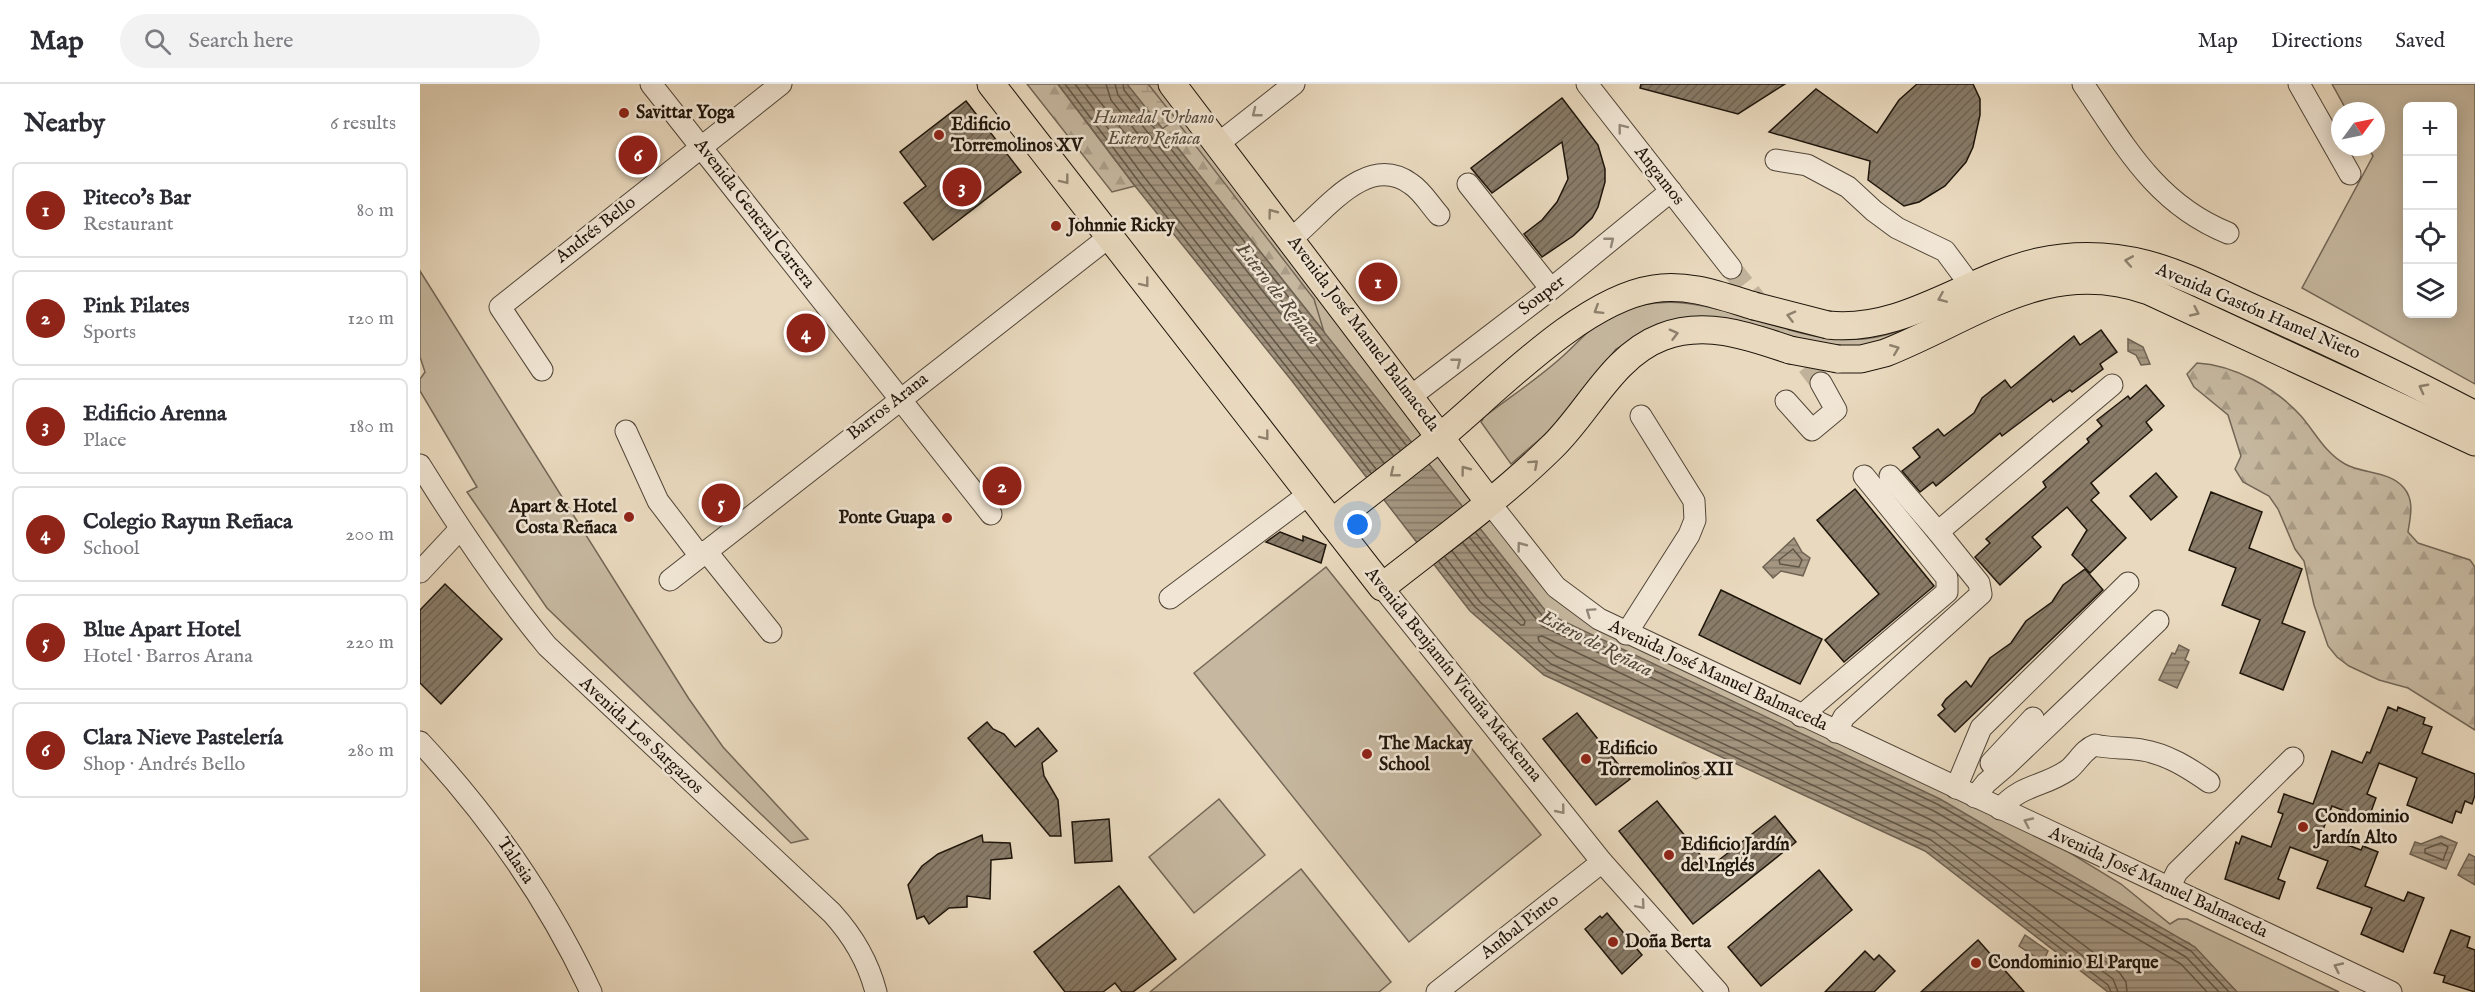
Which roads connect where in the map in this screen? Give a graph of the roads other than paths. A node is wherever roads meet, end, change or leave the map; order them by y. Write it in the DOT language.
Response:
graph roads {
  1 [pos="651,84"];
  2 [pos="781,84"];
  3 [pos="991,84"];
  4 [pos="1172,84"];
  5 [pos="1294,84"];
  6 [pos="1587,84"];
  7 [pos="2082,84"];
  8 [pos="2299,84"];
  9 [pos="1219,143"];
  10 [pos="702,148"];
  11 [pos="1776,160"];
  12 [pos="2350,174"];
  13 [pos="1468,184"];
  14 [pos="1671,191"];
  15 [pos="1439,215"];
  16 [pos="2228,233"];
  17 [pos="1108,237"];
  18 [pos="1291,239"];
  19 [pos="1731,268"];
  20 [pos="1971,286"];
  21 [pos="1551,289"];
  22 [pos="542,370"];
  23 [pos="1821,383"];
  24 [pos="2112,385"];
  25 [pos="1410,397"];
  26 [pos="900,398"];
  27 [pos="1786,401"];
  28 [pos="2475,415"];
  29 [pos="1641,416"];
  30 [pos="626,431"];
  31 [pos="1433,442"];
  32 [pos="2475,442"];
  33 [pos="420,465"];
  34 [pos="1864,476"];
  35 [pos="1890,476"];
  36 [pos="1309,494"];
  37 [pos="1482,508"];
  38 [pos="991,514"];
  39 [pos="1332,522"];
  40 [pos="460,529"];
  41 [pos="1938,532"];
  42 [pos="703,554"];
  43 [pos="420,572"];
  44 [pos="670,580"];
  45 [pos="2128,583"];
  46 [pos="1382,587"];
  47 [pos="1170,598"];
  48 [pos="2158,621"];
  49 [pos="771,632"];
  50 [pos="1626,634"];
  51 [pos="1801,716"];
  52 [pos="2033,718"];
  53 [pos="1836,732"];
  54 [pos="420,742"];
  55 [pos="2294,758"];
  56 [pos="2209,782"];
  57 [pos="1956,788"];
  58 [pos="1980,790"];
  59 [pos="2000,809"];
  60 [pos="1602,862"];
  61 [pos="2169,888"];
  62 [pos="591,992"];
  63 [pos="876,992"];
  64 [pos="1437,992"];
  65 [pos="1718,992"];
  66 [pos="2391,992"];
  1 -- 10 [label="street, Avenida General Carrera"];
  2 -- 10 [label="street, Andrés Bello"];
  3 -- 17 [label="main road, Avenida Benjamín Vicuña Mackenna, one-way"];
  4 -- 9 [label="main road, Avenida José Manuel Balmaceda"];
  5 -- 9 [label="street, one-way"];
  14 -- 6 [label="street, Angamos, one-way"];
  7 -- 16 [label="street"];
  8 -- 12 [label="street"];
  18 -- 9 [label="main road, Avenida José Manuel Balmaceda, one-way"];
  10 -- 22 [label="street, Andrés Bello"];
  10 -- 26 [label="street, Avenida General Carrera"];
  11 -- 20 [label="street"];
  13 -- 21 [label="street"];
  14 -- 19 [label="street, Angamos"];
  21 -- 14 [label="street, Souper, one-way"];
  15 -- 18 [label="street"];
  17 -- 26 [label="street, Barros Arana"];
  17 -- 36 [label="main road, Avenida Benjamín Vicuña Mackenna, one-way"];
  18 -- 25 [label="main road, Avenida José Manuel Balmaceda"];
  28 -- 20 [label="main road, Avenida Gastón Hamel Nieto, one-way"];
  20 -- 31 [label="main road, Avenida Gastón Hamel Nieto, one-way, bridge"];
  25 -- 21 [label="street, Souper, one-way"];
  23 -- 27 [label="street"];
  24 -- 41 [label="street"];
  25 -- 31 [label="main road, Avenida José Manuel Balmaceda"];
  26 -- 38 [label="street, Avenida General Carrera"];
  26 -- 42 [label="street, Barros Arana"];
  29 -- 50 [label="street"];
  30 -- 42 [label="street"];
  37 -- 31 [label="main road, Avenida José Manuel Balmaceda, one-way"];
  31 -- 39 [label="main road, Avenida Gastón Hamel Nieto, one-way"];
  37 -- 32 [label="main road, Avenida Gastón Hamel Nieto, one-way, bridge"];
  33 -- 40 [label="street, Avenida Los Sargazos"];
  34 -- 51 [label="street"];
  35 -- 41 [label="street"];
  36 -- 39 [label="main road, Avenida Benjamín Vicuña Mackenna"];
  36 -- 47 [label="street"];
  37 -- 46 [label="main road, Avenida Gastón Hamel Nieto"];
  50 -- 37 [label="street, Avenida José Manuel Balmaceda, one-way"];
  39 -- 46 [label="main road, Avenida Benjamín Vicuña Mackenna"];
  40 -- 43 [label="street"];
  40 -- 63 [label="street, Avenida Los Sargazos"];
  41 -- 53 [label="street"];
  42 -- 44 [label="street, Barros Arana"];
  42 -- 49 [label="street"];
  45 -- 57 [label="street"];
  46 -- 60 [label="street, Avenida Benjamín Vicuña Mackenna, one-way"];
  48 -- 58 [label="street"];
  50 -- 51 [label="street, Avenida José Manuel Balmaceda"];
  51 -- 53 [label="street, Avenida José Manuel Balmaceda"];
  52 -- 58 [label="street"];
  53 -- 57 [label="street, Avenida José Manuel Balmaceda"];
  54 -- 62 [label="street, Talasia"];
  55 -- 61 [label="street"];
  56 -- 59 [label="street"];
  57 -- 58 [label="street, Avenida José Manuel Balmaceda"];
  58 -- 59 [label="street, Avenida José Manuel Balmaceda"];
  61 -- 59 [label="street, Avenida José Manuel Balmaceda, one-way"];
  60 -- 64 [label="street, Aníbal Pinto"];
  60 -- 65 [label="street, Avenida Benjamín Vicuña Mackenna, one-way"];
  66 -- 61 [label="street, Avenida José Manuel Balmaceda, one-way"];
}
